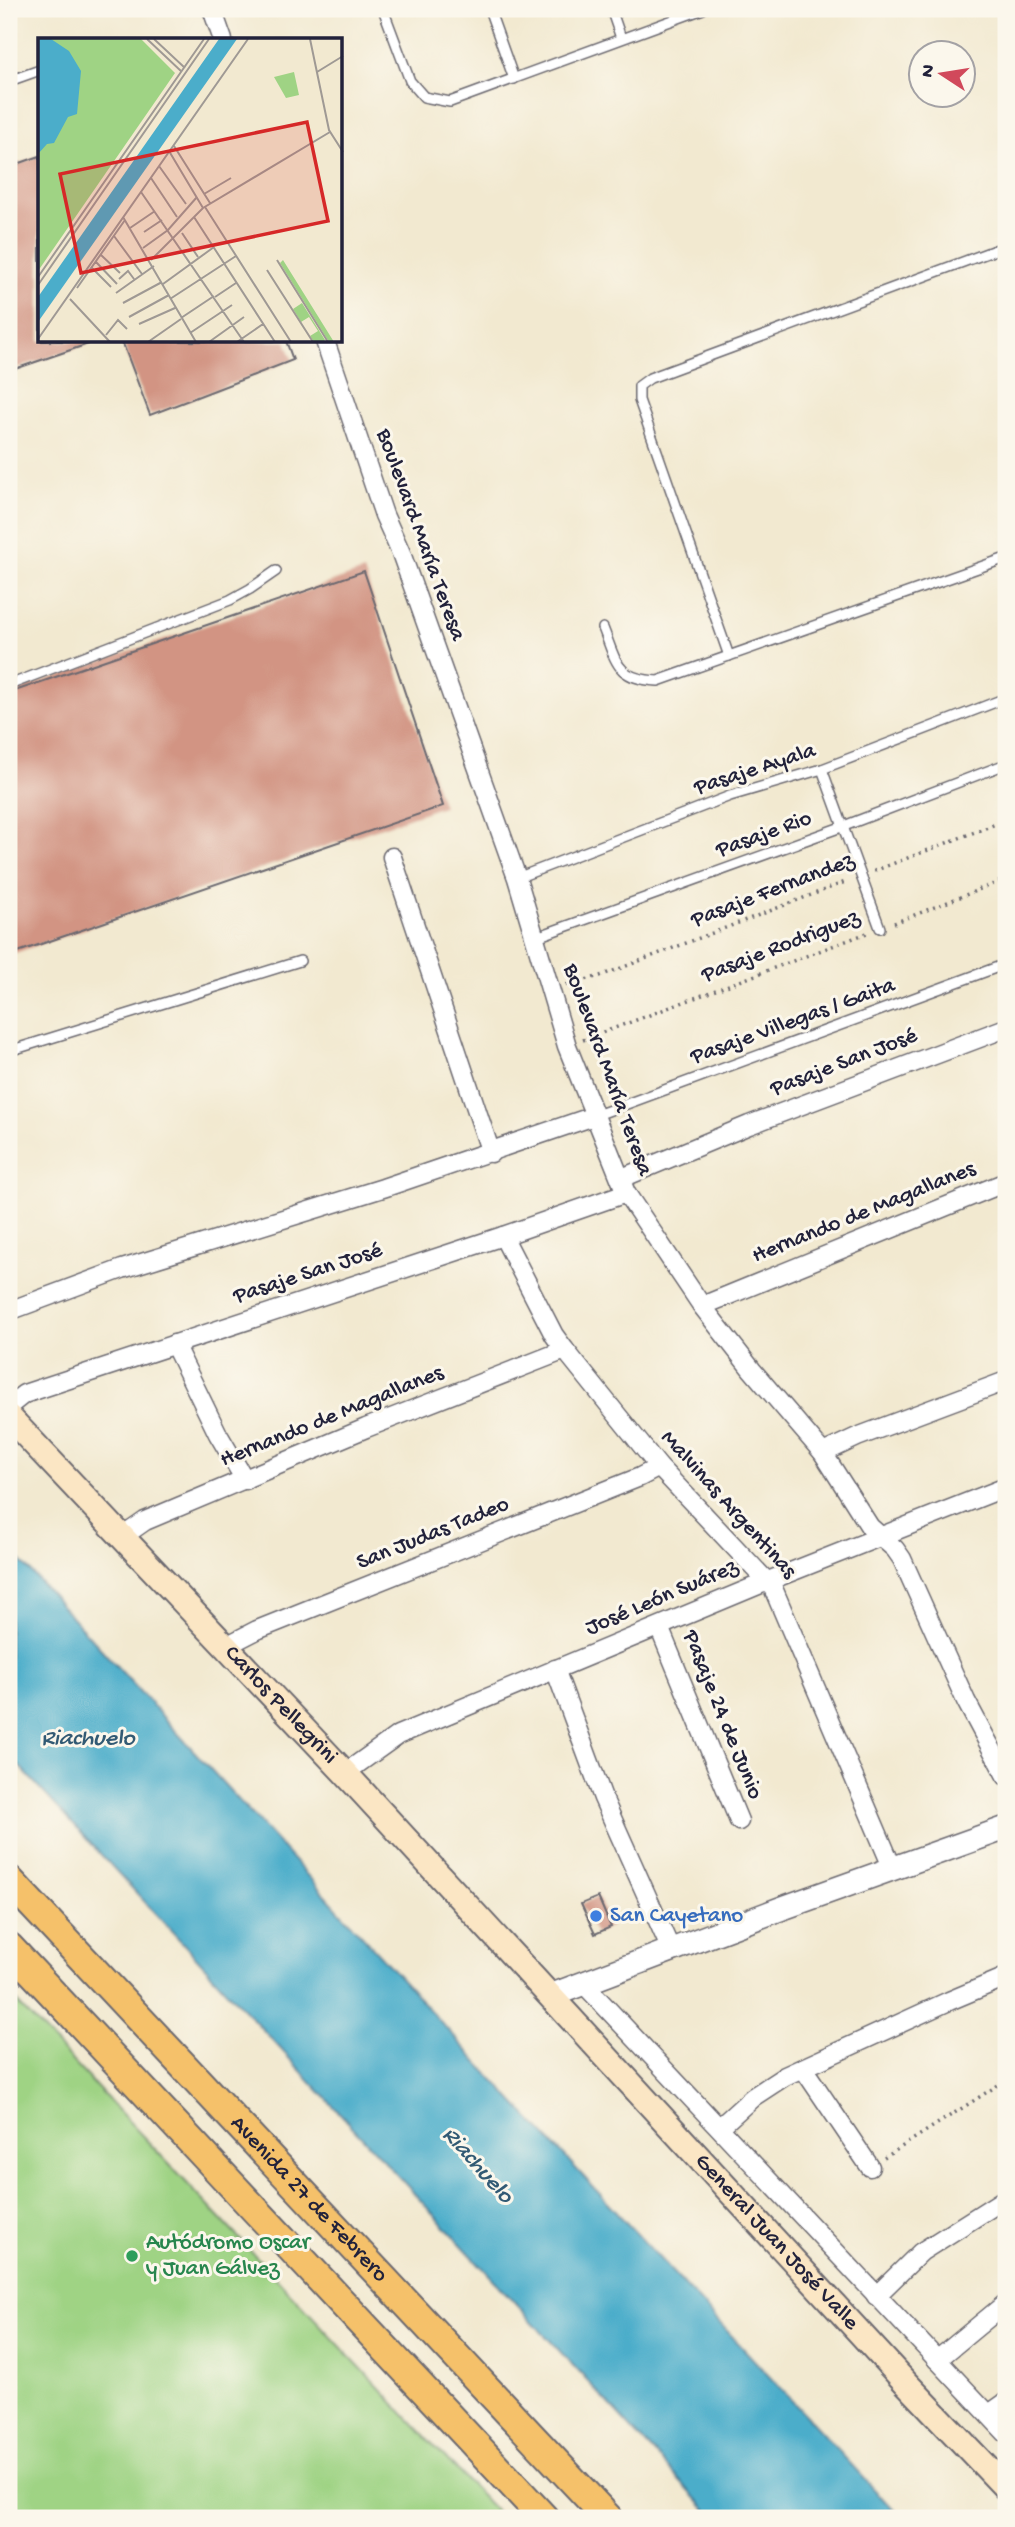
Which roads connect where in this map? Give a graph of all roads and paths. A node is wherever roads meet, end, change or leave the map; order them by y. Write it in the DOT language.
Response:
graph roads {
  1 [pos="212,9"];
  2 [pos="383,9"];
  3 [pos="489,9"];
  4 [pos="611,9"];
  5 [pos="703,9"];
  6 [pos="222,38"];
  7 [pos="621,38"];
  8 [pos="38,74"];
  9 [pos="514,79"];
  10 [pos="9,81"];
  11 [pos="1006,246"];
  12 [pos="326,343"];
  13 [pos="1006,558"];
  14 [pos="276,570"];
  15 [pos="603,628"];
  16 [pos="729,656"];
  17 [pos="9,685"];
  18 [pos="1006,698"];
  19 [pos="1006,764"];
  20 [pos="822,769"];
  21 [pos="1006,820"];
  22 [pos="844,826"];
  23 [pos="393,858"];
  24 [pos="861,876"];
  25 [pos="517,878"];
  26 [pos="1006,879"];
  27 [pos="880,928"];
  28 [pos="534,938"];
  29 [pos="300,961"];
  30 [pos="1006,964"];
  31 [pos="550,990"];
  32 [pos="1006,1028"];
  33 [pos="567,1046"];
  34 [pos="9,1051"];
  35 [pos="594,1116"];
  36 [pos="491,1153"];
  37 [pos="1006,1182"];
  38 [pos="624,1185"];
  39 [pos="503,1236"];
  40 [pos="702,1306"];
  41 [pos="9,1311"];
  42 [pos="174,1344"];
  43 [pos="565,1350"];
  44 [pos="1006,1381"];
  45 [pos="9,1406"];
  46 [pos="9,1417"];
  47 [pos="823,1453"];
  48 [pos="659,1467"];
  49 [pos="245,1480"];
  50 [pos="1006,1487"];
  51 [pos="122,1537"];
  52 [pos="879,1537"];
  53 [pos="768,1581"];
  54 [pos="659,1627"];
  55 [pos="226,1646"];
  56 [pos="555,1669"];
  57 [pos="345,1773"];
  58 [pos="1006,1776"];
  59 [pos="740,1822"];
  60 [pos="1006,1828"];
  61 [pos="893,1868"];
  62 [pos="9,1880"];
  63 [pos="9,1947"];
  64 [pos="671,1950"];
  65 [pos="1006,1977"];
  66 [pos="584,1984"];
  67 [pos="550,1996"];
  68 [pos="803,2068"];
  69 [pos="1006,2080"];
  70 [pos="720,2127"];
  71 [pos="870,2167"];
  72 [pos="1006,2198"];
  73 [pos="876,2296"];
  74 [pos="1006,2303"];
  75 [pos="937,2360"];
  76 [pos="1006,2402"];
  77 [pos="989,2414"];
  78 [pos="1006,2432"];
  79 [pos="1006,2488"];
  80 [pos="544,2518"];
  81 [pos="608,2518"];
  1 -- 6 [label="street"];
  2 -- 9 [label="lane"];
  3 -- 9 [label="lane"];
  4 -- 7 [label="lane"];
  5 -- 7 [label="lane"];
  7 -- 9 [label="lane"];
  8 -- 10 [label="lane"];
  11 -- 16 [label="lane"];
  12 -- 25 [label="street, Boulevard María Teresa"];
  13 -- 16 [label="lane"];
  14 -- 17 [label="lane"];
  15 -- 16 [label="lane"];
  18 -- 20 [label="lane, Pasaje Ayala"];
  19 -- 22 [label="lane, Pasaje Rio"];
  20 -- 22 [label="lane"];
  20 -- 25 [label="lane, Pasaje Ayala"];
  21 -- 24 [label="path, Pasaje Fernandez"];
  22 -- 24 [label="lane"];
  22 -- 28 [label="lane, Pasaje Rio"];
  23 -- 36 [label="street"];
  24 -- 27 [label="lane"];
  24 -- 31 [label="path, Pasaje Fernandez"];
  25 -- 28 [label="street, Boulevard María Teresa"];
  26 -- 27 [label="path, Pasaje Rodriguez"];
  27 -- 33 [label="path, Pasaje Rodriguez"];
  28 -- 31 [label="street, Boulevard María Teresa"];
  29 -- 34 [label="lane"];
  30 -- 35 [label="lane, Pasaje Villegas / Gaita"];
  31 -- 33 [label="street, Boulevard María Teresa"];
  32 -- 38 [label="street, Pasaje San José"];
  33 -- 35 [label="street, Boulevard María Teresa"];
  35 -- 36 [label="street"];
  35 -- 38 [label="street, Boulevard María Teresa"];
  36 -- 41 [label="street"];
  37 -- 40 [label="street, Hernando de Magallanes"];
  38 -- 39 [label="street, Pasaje San José"];
  38 -- 40 [label="street, Boulevard María Teresa"];
  39 -- 42 [label="street, Pasaje San José"];
  39 -- 43 [label="street, Malvinas Argentinas"];
  40 -- 47 [label="street, Boulevard María Teresa"];
  42 -- 45 [label="street, Pasaje San José"];
  42 -- 49 [label="street"];
  43 -- 48 [label="street, Malvinas Argentinas"];
  43 -- 49 [label="street, Hernando de Magallanes"];
  44 -- 47 [label="street"];
  46 -- 51 [label="main road, Carlos Pellegrini"];
  47 -- 52 [label="street, Boulevard María Teresa"];
  48 -- 53 [label="street, Malvinas Argentinas"];
  48 -- 55 [label="street, San Judas Tadeo"];
  49 -- 51 [label="street, Hernando de Magallanes"];
  50 -- 52 [label="street, José León Suárez"];
  51 -- 55 [label="main road, Carlos Pellegrini"];
  52 -- 53 [label="street, José León Suárez"];
  52 -- 58 [label="street, Boulevard María Teresa"];
  53 -- 54 [label="street, José León Suárez"];
  53 -- 61 [label="street, Malvinas Argentinas"];
  54 -- 56 [label="street, José León Suárez"];
  54 -- 59 [label="street, Pasaje 24 de Junio"];
  55 -- 57 [label="main road, Carlos Pellegrini"];
  56 -- 57 [label="street, José León Suárez"];
  56 -- 64 [label="street"];
  57 -- 67 [label="main road, Carlos Pellegrini"];
  60 -- 61 [label="street"];
  61 -- 64 [label="street"];
  62 -- 81 [label="main road, Avenida 27 de Febrero"];
  63 -- 80 [label="main road, Avenida 27 de Febrero"];
  64 -- 66 [label="street"];
  65 -- 68 [label="street"];
  66 -- 67 [label="street"];
  66 -- 70 [label="street, General Juan José Valle"];
  67 -- 79 [label="main road, General Juan José Valle"];
  68 -- 70 [label="street"];
  68 -- 71 [label="street"];
  69 -- 71 [label="path"];
  70 -- 73 [label="street, General Juan José Valle"];
  72 -- 73 [label="street"];
  73 -- 75 [label="street, General Juan José Valle"];
  74 -- 75 [label="street"];
  75 -- 77 [label="street, General Juan José Valle"];
  76 -- 77 [label="street"];
  77 -- 78 [label="street, General Juan José Valle"];
}
